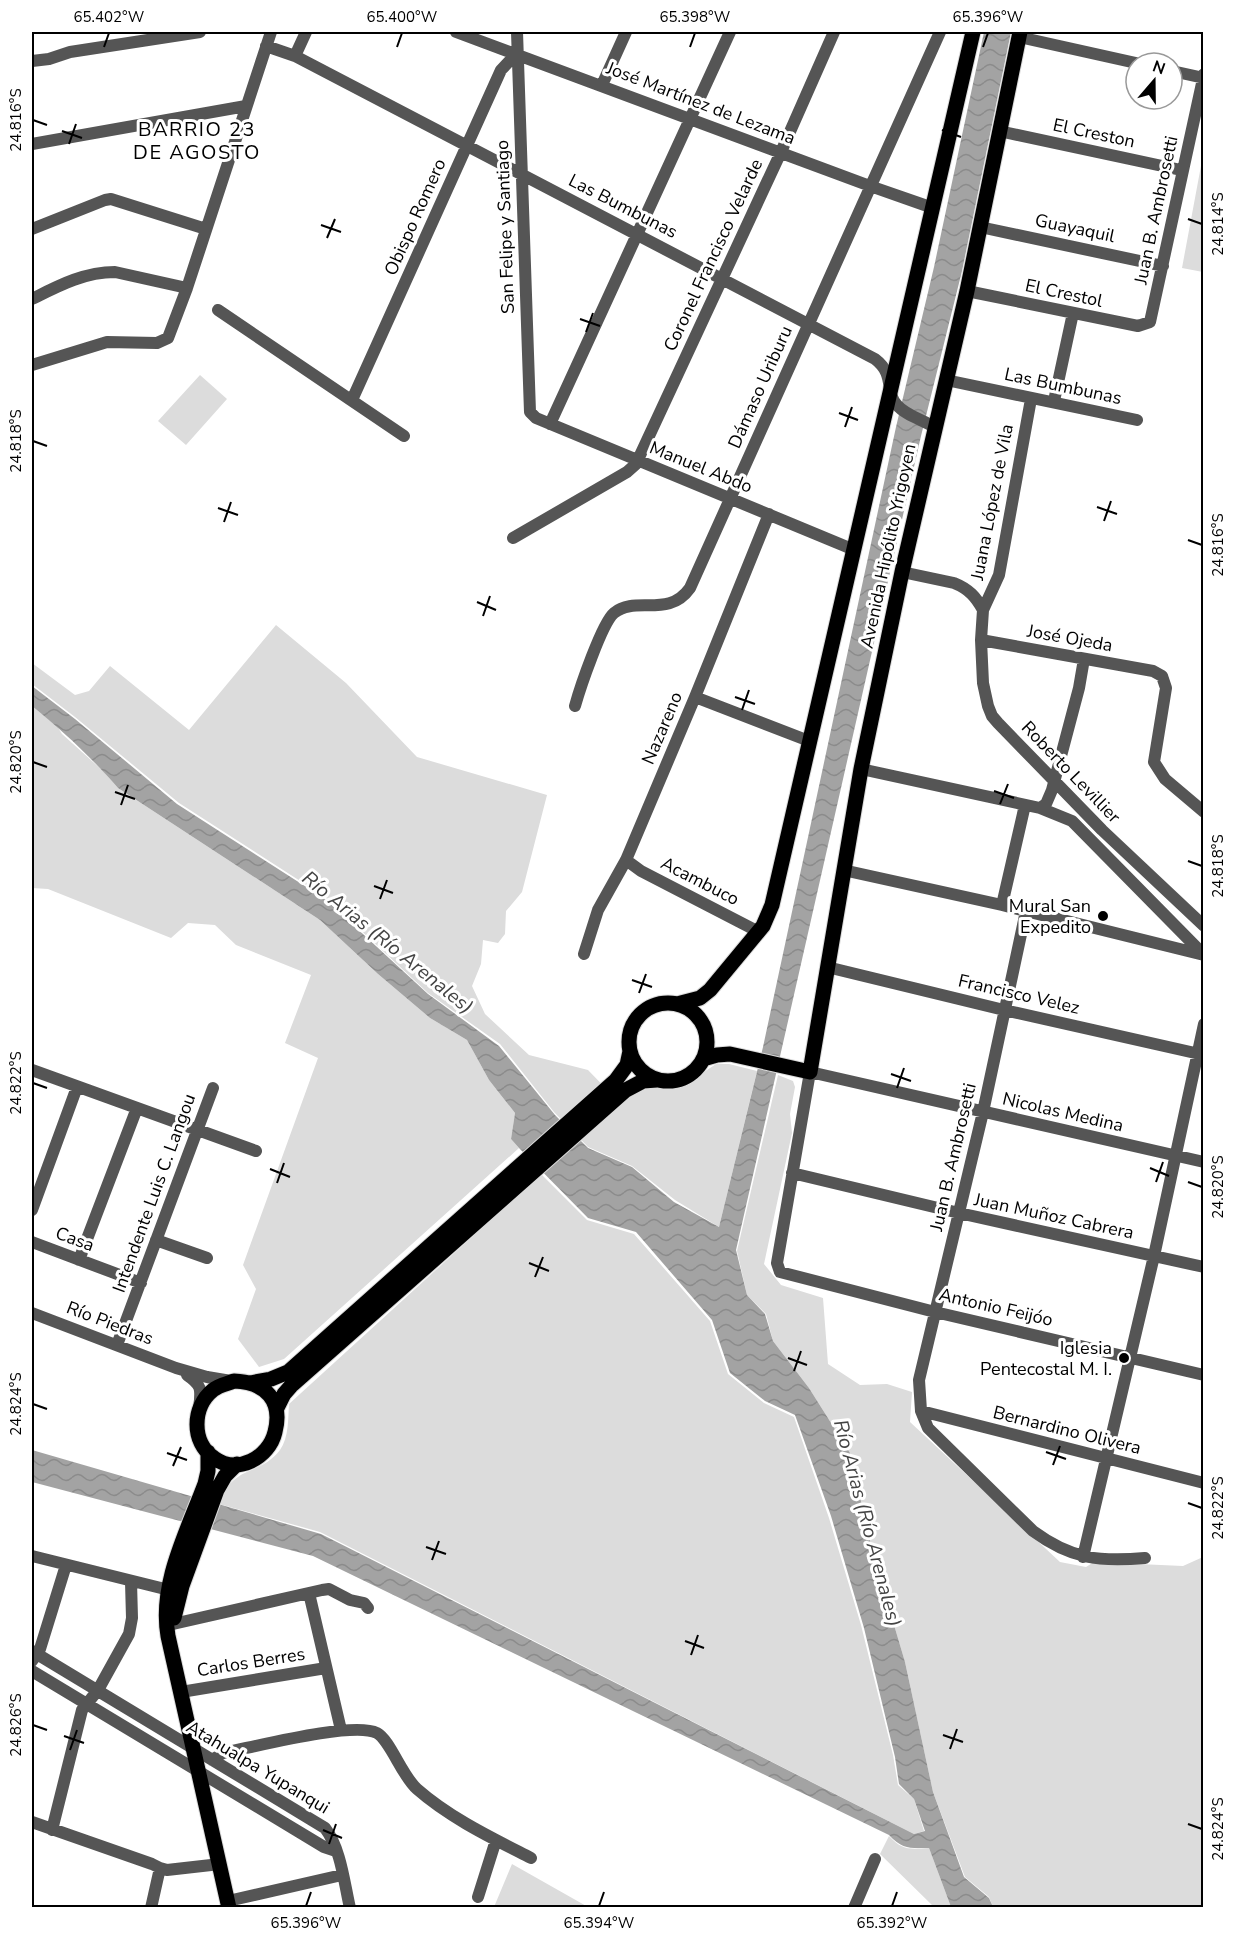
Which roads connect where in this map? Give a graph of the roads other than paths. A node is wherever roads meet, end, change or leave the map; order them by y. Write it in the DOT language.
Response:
graph roads {
  1 [pos="200,32"];
  2 [pos="271,32"];
  3 [pos="306,32"];
  4 [pos="456,32"];
  5 [pos="626,32"];
  6 [pos="730,32"];
  7 [pos="834,32"];
  8 [pos="940,32"];
  9 [pos="973,32"];
  10 [pos="518,34"];
  11 [pos="1019,34"];
  12 [pos="266,46"];
  13 [pos="517,53"];
  14 [pos="295,56"];
  15 [pos="1124,60"];
  16 [pos="32,61"];
  17 [pos="1184,73"];
  18 [pos="1203,77"];
  19 [pos="602,85"];
  20 [pos="246,106"];
  21 [pos="690,118"];
  22 [pos="999,130"];
  23 [pos="32,144"];
  24 [pos="466,146"];
  25 [pos="781,152"];
  26 [pos="1181,170"];
  27 [pos="521,175"];
  28 [pos="870,186"];
  29 [pos="933,208"];
  30 [pos="980,226"];
  31 [pos="32,229"];
  32 [pos="206,229"];
  33 [pos="638,234"];
  34 [pos="1163,266"];
  35 [pos="723,278"];
  36 [pos="187,288"];
  37 [pos="967,291"];
  38 [pos="32,299"];
  39 [pos="218,310"];
  40 [pos="1073,313"];
  41 [pos="1152,320"];
  42 [pos="808,323"];
  43 [pos="32,365"];
  44 [pos="946,380"];
  45 [pos="891,386"];
  46 [pos="1031,399"];
  47 [pos="352,400"];
  48 [pos="1054,401"];
  49 [pos="898,407"];
  50 [pos="536,418"];
  51 [pos="883,420"];
  52 [pos="1137,420"];
  53 [pos="550,424"];
  54 [pos="931,424"];
  55 [pos="404,436"];
  56 [pos="638,460"];
  57 [pos="730,499"];
  58 [pos="769,514"];
  59 [pos="513,538"];
  60 [pos="852,549"];
  61 [pos="902,572"];
  62 [pos="983,610"];
  63 [pos="981,640"];
  64 [pos="1084,658"];
  65 [pos="695,697"];
  66 [pos="575,706"];
  67 [pos="808,741"];
  68 [pos="861,769"];
  69 [pos="1055,781"];
  70 [pos="1024,805"];
  71 [pos="1040,808"];
  72 [pos="1203,812"];
  73 [pos="626,860"];
  74 [pos="843,870"];
  75 [pos="1002,905"];
  76 [pos="1026,911"];
  77 [pos="1203,926"];
  78 [pos="759,932"];
  79 [pos="584,954"];
  80 [pos="1203,955"];
  81 [pos="827,967"];
  82 [pos="677,1004"];
  83 [pos="1004,1010"];
  84 [pos="1203,1024"];
  85 [pos="706,1034"];
  86 [pos="630,1051"];
  87 [pos="1200,1054"];
  88 [pos="736,1056"];
  89 [pos="703,1059"];
  90 [pos="32,1070"];
  91 [pos="810,1072"];
  92 [pos="657,1080"];
  93 [pos="621,1085"];
  94 [pos="77,1087"];
  95 [pos="213,1088"];
  96 [pos="137,1108"];
  97 [pos="983,1112"];
  98 [pos="196,1130"];
  99 [pos="256,1151"];
  100 [pos="1176,1156"];
  101 [pos="1203,1162"];
  102 [pos="792,1173"];
  103 [pos="505,1186"];
  104 [pos="32,1210"];
  105 [pos="959,1213"];
  106 [pos="156,1240"];
  107 [pos="32,1242"];
  108 [pos="1154,1256"];
  109 [pos="207,1258"];
  110 [pos="79,1260"];
  111 [pos="1203,1267"];
  112 [pos="141,1283"];
  113 [pos="936,1312"];
  114 [pos="32,1313"];
  115 [pos="117,1345"];
  116 [pos="1130,1357"];
  117 [pos="176,1368"];
  118 [pos="1203,1375"];
  119 [pos="234,1381"];
  120 [pos="250,1383"];
  121 [pos="277,1408"];
  122 [pos="199,1410"];
  123 [pos="921,1411"];
  124 [pos="208,1452"];
  125 [pos="1106,1458"];
  126 [pos="237,1464"];
  127 [pos="1203,1483"];
  128 [pos="211,1487"];
  129 [pos="192,1538"];
  130 [pos="32,1556"];
  131 [pos="1083,1557"];
  132 [pos="1144,1558"];
  133 [pos="66,1565"];
  134 [pos="131,1582"];
  135 [pos="169,1590"];
  136 [pos="309,1593"];
  137 [pos="368,1608"];
  138 [pos="173,1624"];
  139 [pos="173,1654"];
  140 [pos="33,1656"];
  141 [pos="326,1668"];
  142 [pos="32,1671"];
  143 [pos="98,1690"];
  144 [pos="181,1692"];
  145 [pos="86,1704"];
  146 [pos="341,1730"];
  147 [pos="194,1748"];
  148 [pos="212,1760"];
  149 [pos="198,1770"];
  150 [pos="32,1822"];
  151 [pos="52,1830"];
  152 [pos="496,1840"];
  153 [pos="336,1851"];
  154 [pos="531,1858"];
  155 [pos="874,1859"];
  156 [pos="220,1864"];
  157 [pos="160,1869"];
  158 [pos="342,1875"];
  159 [pos="478,1897"];
  160 [pos="229,1904"];
  161 [pos="151,1908"];
  162 [pos="350,1908"];
  163 [pos="854,1908"];
  1 -- 16 [label="street"];
  2 -- 12 [label="street"];
  3 -- 14 [label="street"];
  4 -- 13 [label="street, José Martínez de Lezama"];
  5 -- 19 [label="street"];
  6 -- 21 [label="street"];
  7 -- 25 [label="street, Coronel Francisco Velarde"];
  8 -- 28 [label="street, Dámaso Uriburu"];
  9 -- 29 [label="main road, Avenida Hipólito Yrigoyen"];
  10 -- 13 [label="street, San Felipe y Santiago"];
  11 -- 15 [label="street"];
  11 -- 22 [label="main road, Avenida Hipólito Yrigoyen"];
  12 -- 14 [label="street, Las Bumbunas"];
  12 -- 20 [label="street"];
  13 -- 19 [label="street, José Martínez de Lezama"];
  13 -- 24 [label="street, Obispo Romero"];
  13 -- 27 [label="street, San Felipe y Santiago"];
  14 -- 24 [label="street, Las Bumbunas"];
  17 -- 18 [label="street"];
  18 -- 26 [label="street, Juan B. Ambrosetti"];
  19 -- 21 [label="street, José Martínez de Lezama"];
  20 -- 23 [label="street"];
  20 -- 32 [label="street"];
  21 -- 25 [label="street, José Martínez de Lezama"];
  21 -- 33 [label="street"];
  22 -- 26 [label="street, El Creston"];
  22 -- 30 [label="main road, Avenida Hipólito Yrigoyen"];
  24 -- 27 [label="street, Las Bumbunas"];
  24 -- 47 [label="street, Obispo Romero"];
  25 -- 28 [label="street, José Martínez de Lezama"];
  25 -- 35 [label="street, Coronel Francisco Velarde"];
  26 -- 34 [label="street, Juan B. Ambrosetti"];
  27 -- 33 [label="street, Las Bumbunas"];
  27 -- 50 [label="street, San Felipe y Santiago"];
  28 -- 29 [label="street, José Martínez de Lezama"];
  28 -- 42 [label="street, Dámaso Uriburu"];
  29 -- 45 [label="main road, Avenida Hipólito Yrigoyen"];
  30 -- 34 [label="street, Guayaquil"];
  30 -- 37 [label="main road, Avenida Hipólito Yrigoyen"];
  31 -- 32 [label="street"];
  32 -- 36 [label="street"];
  33 -- 35 [label="street, Las Bumbunas"];
  33 -- 53 [label="street"];
  34 -- 41 [label="street, Juan B. Ambrosetti"];
  35 -- 42 [label="street, Las Bumbunas"];
  35 -- 56 [label="street, Coronel Francisco Velarde"];
  36 -- 38 [label="street"];
  36 -- 43 [label="street"];
  37 -- 40 [label="street, El Crestol"];
  37 -- 44 [label="main road, Avenida Hipólito Yrigoyen"];
  39 -- 47 [label="street"];
  40 -- 41 [label="street, El Crestol"];
  40 -- 48 [label="street"];
  42 -- 45 [label="street, Las Bumbunas"];
  42 -- 57 [label="street, Dámaso Uriburu"];
  44 -- 46 [label="street, Las Bumbunas"];
  44 -- 54 [label="main road, Avenida Hipólito Yrigoyen"];
  45 -- 49 [label="street, Las Bumbunas"];
  45 -- 51 [label="main road, Avenida Hipólito Yrigoyen"];
  46 -- 48 [label="street, Las Bumbunas"];
  46 -- 62 [label="street, Juana López de Vila"];
  47 -- 55 [label="street"];
  48 -- 52 [label="street, Las Bumbunas"];
  49 -- 51 [label="street"];
  49 -- 54 [label="street"];
  50 -- 53 [label="street, Manuel Abdo"];
  51 -- 60 [label="main road, Avenida Hipólito Yrigoyen"];
  53 -- 56 [label="street, Manuel Abdo"];
  54 -- 61 [label="main road, Avenida Hipólito Yrigoyen"];
  56 -- 57 [label="street, Manuel Abdo"];
  56 -- 59 [label="street"];
  57 -- 58 [label="street, Manuel Abdo"];
  57 -- 66 [label="street, Dámaso Uriburu"];
  58 -- 60 [label="street, Manuel Abdo"];
  58 -- 65 [label="street, Nazareno"];
  60 -- 67 [label="main road, Avenida Hipólito Yrigoyen"];
  61 -- 62 [label="street"];
  61 -- 68 [label="main road, Avenida Hipólito Yrigoyen"];
  62 -- 63 [label="street, Roberto Levillier"];
  63 -- 64 [label="street, José Ojeda"];
  63 -- 69 [label="street, Roberto Levillier"];
  64 -- 69 [label="street"];
  64 -- 72 [label="street, José Ojeda"];
  65 -- 67 [label="street"];
  65 -- 73 [label="street, Nazareno"];
  67 -- 78 [label="main road, Avenida Hipólito Yrigoyen"];
  68 -- 70 [label="street"];
  68 -- 74 [label="main road, Avenida Hipólito Yrigoyen"];
  69 -- 71 [label="street"];
  69 -- 77 [label="street, Roberto Levillier"];
  70 -- 71 [label="street"];
  70 -- 75 [label="street"];
  71 -- 80 [label="street, Roberto Levillier"];
  73 -- 78 [label="street, Acambuco"];
  73 -- 79 [label="street, Nazareno"];
  74 -- 75 [label="street"];
  74 -- 81 [label="main road, Avenida Hipólito Yrigoyen"];
  75 -- 76 [label="street"];
  76 -- 80 [label="street"];
  76 -- 83 [label="street, Juan B. Ambrosetti"];
  78 -- 82 [label="main road, Avenida Hipólito Yrigoyen"];
  81 -- 83 [label="street, Francisco Velez"];
  81 -- 91 [label="main road, Avenida Hipólito Yrigoyen"];
  82 -- 85 [label="main road"];
  82 -- 86 [label="main road"];
  83 -- 87 [label="street, Francisco Velez"];
  83 -- 97 [label="street, Juan B. Ambrosetti"];
  84 -- 87 [label="street"];
  85 -- 88 [label="main road"];
  85 -- 89 [label="main road"];
  86 -- 92 [label="main road"];
  86 -- 93 [label="main road"];
  87 -- 100 [label="street"];
  88 -- 89 [label="main road"];
  88 -- 91 [label="main road"];
  89 -- 92 [label="main road"];
  90 -- 94 [label="street"];
  91 -- 97 [label="street, Nicolas Medina"];
  91 -- 102 [label="street"];
  92 -- 93 [label="main road"];
  93 -- 103 [label="main road"];
  94 -- 96 [label="street"];
  94 -- 104 [label="street"];
  95 -- 98 [label="street, Intendente Luis C. Langou"];
  96 -- 98 [label="street"];
  96 -- 110 [label="street"];
  97 -- 100 [label="street, Nicolas Medina"];
  97 -- 105 [label="street, Juan B. Ambrosetti"];
  98 -- 99 [label="street"];
  98 -- 106 [label="street, Intendente Luis C. Langou"];
  100 -- 101 [label="street, Nicolas Medina"];
  100 -- 108 [label="street"];
  102 -- 105 [label="street, Juan Muñoz Cabrera"];
  102 -- 113 [label="street, Antonio Feijóo"];
  103 -- 120 [label="main road"];
  103 -- 121 [label="main road"];
  105 -- 108 [label="street, Juan Muñoz Cabrera"];
  105 -- 113 [label="street, Juan B. Ambrosetti"];
  106 -- 109 [label="street"];
  106 -- 112 [label="street, Intendente Luis C. Langou"];
  107 -- 110 [label="street, Casa"];
  108 -- 111 [label="street, Juan Muñoz Cabrera"];
  108 -- 116 [label="street"];
  110 -- 112 [label="street, Casa"];
  112 -- 115 [label="street, Intendente Luis C. Langou"];
  113 -- 116 [label="street, Antonio Feijóo"];
  113 -- 123 [label="street, Juan B. Ambrosetti"];
  114 -- 115 [label="street, Río Piedras"];
  115 -- 117 [label="street, Río Piedras"];
  116 -- 118 [label="street, Antonio Feijóo"];
  116 -- 125 [label="street"];
  117 -- 119 [label="street"];
  117 -- 122 [label="street"];
  119 -- 120 [label="main road"];
  119 -- 122 [label="main road"];
  120 -- 121 [label="main road"];
  121 -- 126 [label="main road"];
  122 -- 124 [label="main road"];
  123 -- 125 [label="street, Bernardino Olivera"];
  123 -- 131 [label="street"];
  124 -- 126 [label="main road"];
  124 -- 128 [label="main road"];
  125 -- 127 [label="street, Bernardino Olivera"];
  125 -- 131 [label="street"];
  126 -- 128 [label="main road"];
  128 -- 129 [label="main road"];
  129 -- 135 [label="main road"];
  129 -- 138 [label="main road"];
  130 -- 133 [label="street"];
  131 -- 132 [label="street"];
  133 -- 134 [label="street"];
  133 -- 140 [label="street"];
  134 -- 135 [label="street"];
  134 -- 143 [label="street"];
  135 -- 139 [label="main road"];
  136 -- 137 [label="street"];
  136 -- 138 [label="street"];
  136 -- 141 [label="street"];
  138 -- 139 [label="main road"];
  139 -- 144 [label="main road"];
  140 -- 143 [label="street, Atahualpa Yupanqui"];
  141 -- 144 [label="street, Carlos Berres"];
  141 -- 146 [label="street"];
  142 -- 145 [label="street, Atahualpa Yupanqui"];
  143 -- 145 [label="street"];
  143 -- 147 [label="street, Atahualpa Yupanqui"];
  144 -- 147 [label="main road"];
  145 -- 149 [label="street, Atahualpa Yupanqui"];
  145 -- 151 [label="street"];
  146 -- 148 [label="street"];
  146 -- 152 [label="street"];
  147 -- 148 [label="street, Atahualpa Yupanqui"];
  147 -- 149 [label="main road"];
  148 -- 153 [label="street, Atahualpa Yupanqui"];
  149 -- 153 [label="street, Atahualpa Yupanqui"];
  149 -- 156 [label="main road"];
  150 -- 151 [label="street"];
  151 -- 157 [label="street"];
  152 -- 154 [label="street"];
  152 -- 159 [label="street"];
  153 -- 158 [label="street"];
  155 -- 163 [label="street"];
  156 -- 157 [label="street"];
  156 -- 160 [label="main road"];
  157 -- 161 [label="street"];
  158 -- 160 [label="street"];
  158 -- 162 [label="street"];
}
